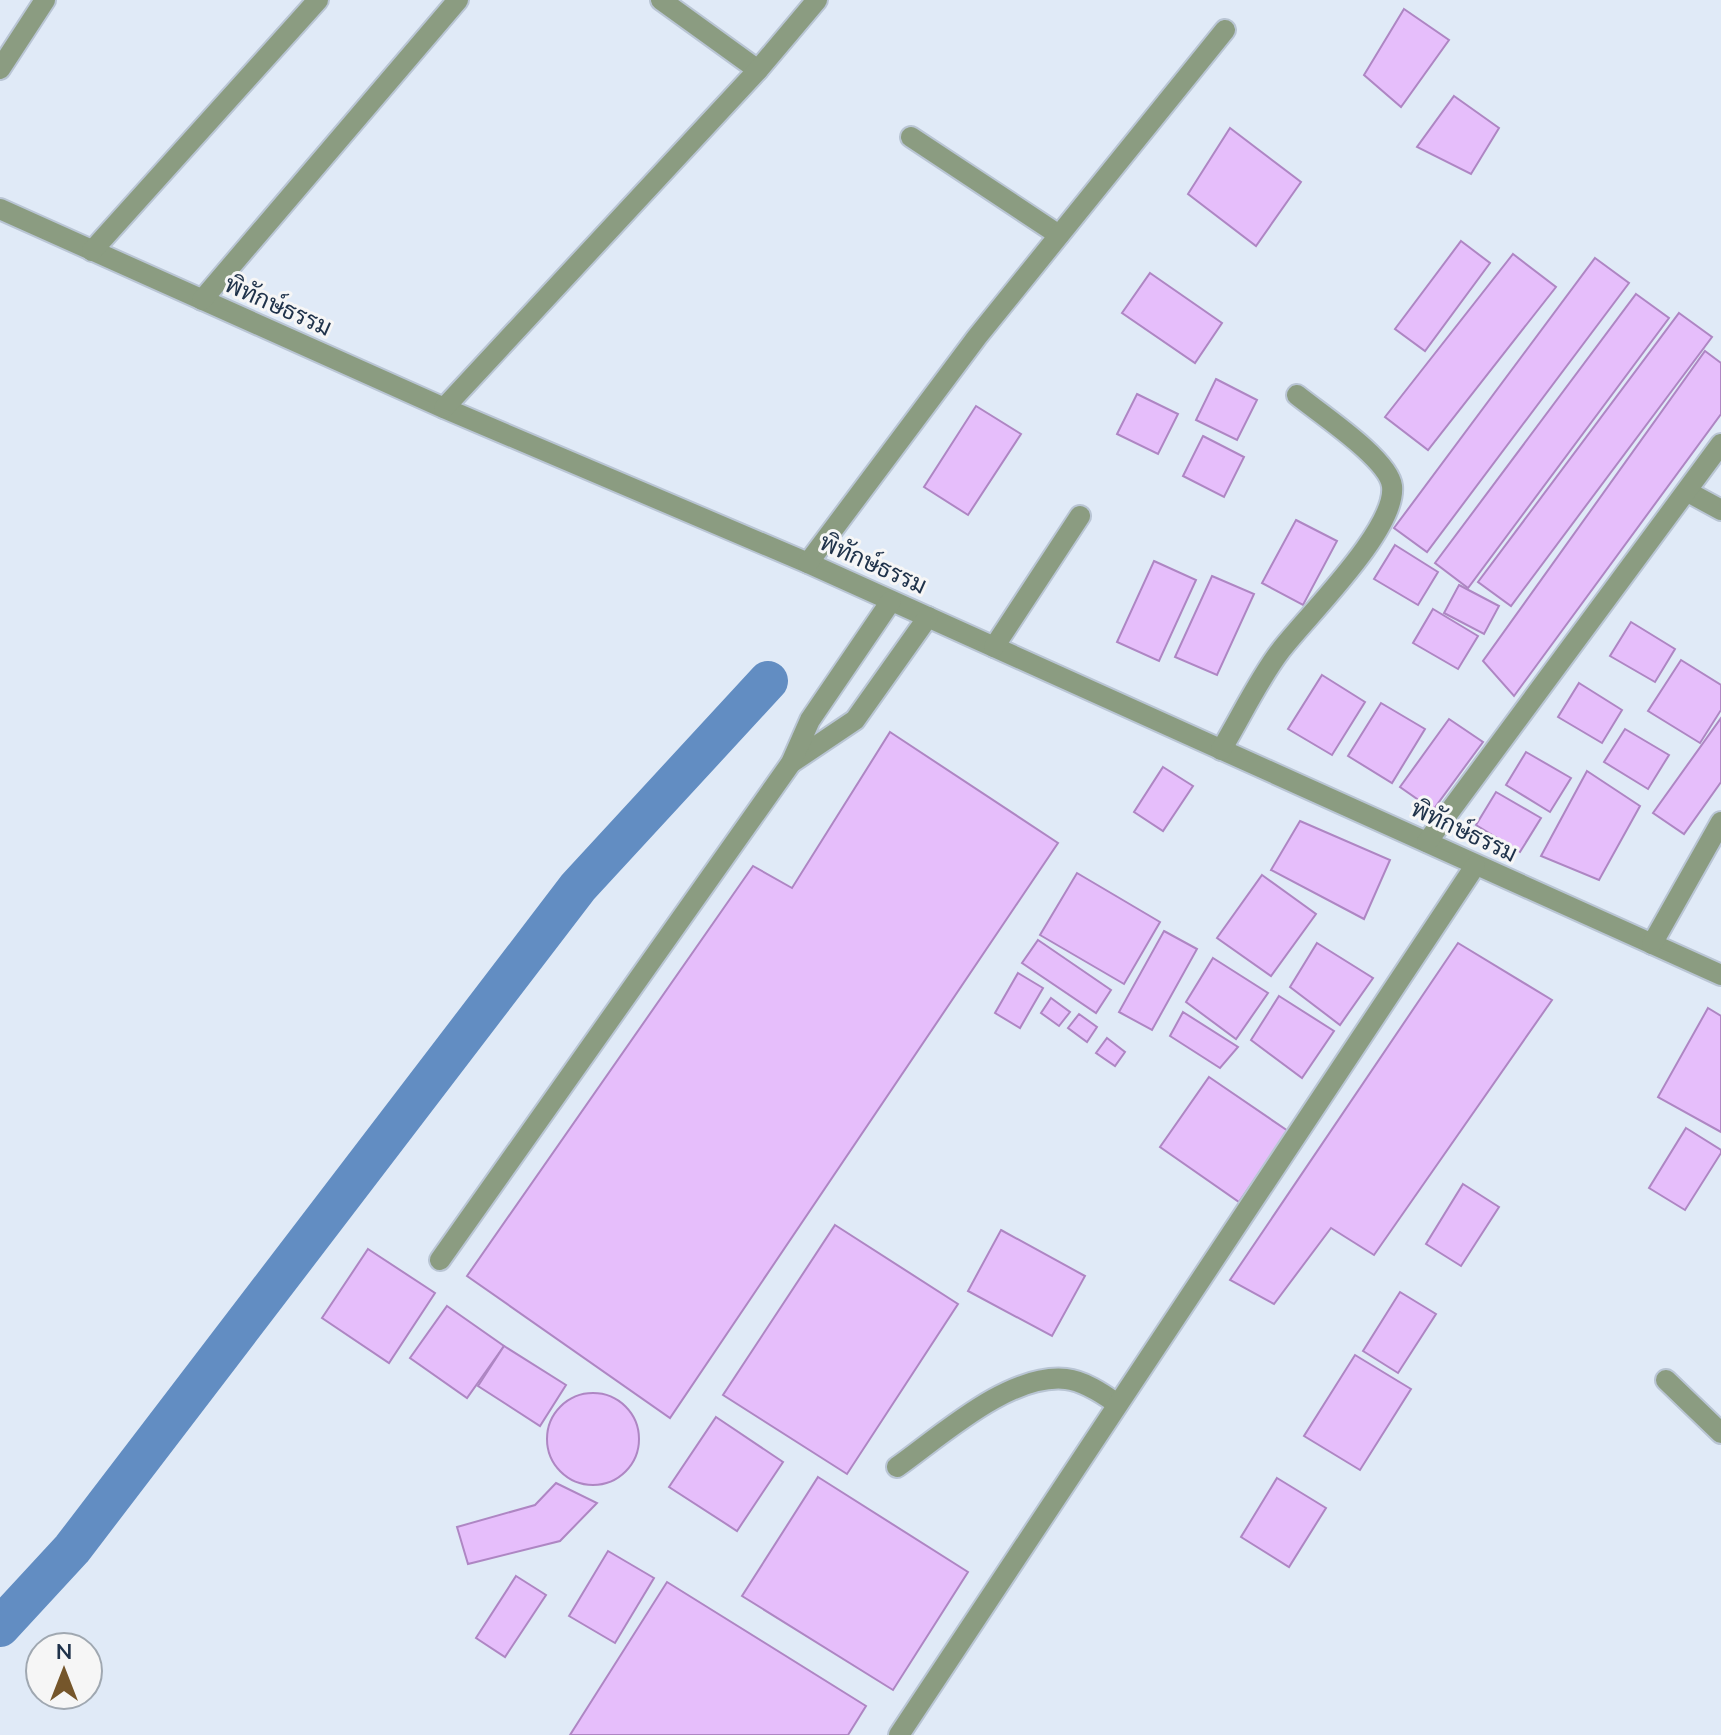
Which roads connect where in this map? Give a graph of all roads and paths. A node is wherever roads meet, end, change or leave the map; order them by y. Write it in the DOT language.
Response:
graph roads {
  1 [pos="45,0"];
  2 [pos="318,0"];
  3 [pos="458,0"];
  4 [pos="661,0"];
  5 [pos="817,0"];
  6 [pos="1225,30"];
  7 [pos="0,69"];
  8 [pos="758,70"];
  9 [pos="911,137"];
  10 [pos="0,209"];
  11 [pos="1059,235"];
  12 [pos="92,251"];
  13 [pos="202,300"];
  14 [pos="1297,395"];
  15 [pos="444,408"];
  16 [pos="1721,444"];
  17 [pos="1688,492"];
  18 [pos="1721,510"];
  19 [pos="1080,516"];
  20 [pos="808,563"];
  21 [pos="891,601"];
  22 [pos="928,617"];
  23 [pos="994,647"];
  24 [pos="1221,750"];
  25 [pos="791,763"];
  26 [pos="1721,822"];
  27 [pos="1427,842"];
  28 [pos="1475,866"];
  29 [pos="1652,944"];
  30 [pos="1721,975"];
  31 [pos="440,1260"];
  32 [pos="1666,1380"];
  33 [pos="1116,1403"];
  34 [pos="1721,1433"];
  35 [pos="897,1467"];
  36 [pos="899,1735"];
  1 -- 7 [label="street"];
  2 -- 12 [label="street"];
  3 -- 13 [label="street"];
  4 -- 8 [label="street"];
  5 -- 8 [label="street"];
  6 -- 11 [label="street"];
  8 -- 15 [label="street"];
  9 -- 11 [label="street"];
  10 -- 12 [label="street, พิทักษ์ธรรม"];
  11 -- 20 [label="street"];
  12 -- 13 [label="street, พิทักษ์ธรรม"];
  13 -- 15 [label="street, พิทักษ์ธรรม"];
  14 -- 24 [label="street"];
  15 -- 20 [label="street, พิทักษ์ธรรม"];
  16 -- 17 [label="street"];
  17 -- 18 [label="street"];
  17 -- 27 [label="street"];
  19 -- 23 [label="street"];
  20 -- 21 [label="street, พิทักษ์ธรรม"];
  21 -- 22 [label="street, พิทักษ์ธรรม"];
  21 -- 25 [label="street"];
  22 -- 23 [label="street, พิทักษ์ธรรม"];
  22 -- 25 [label="street"];
  23 -- 24 [label="street, พิทักษ์ธรรม"];
  24 -- 27 [label="street, พิทักษ์ธรรม"];
  25 -- 31 [label="street"];
  26 -- 29 [label="street"];
  27 -- 28 [label="street, พิทักษ์ธรรม"];
  28 -- 29 [label="street, พิทักษ์ธรรม"];
  28 -- 33 [label="street"];
  29 -- 30 [label="street, พิทักษ์ธรรม"];
  32 -- 34 [label="street"];
  33 -- 35 [label="street"];
  33 -- 36 [label="street"];
}
